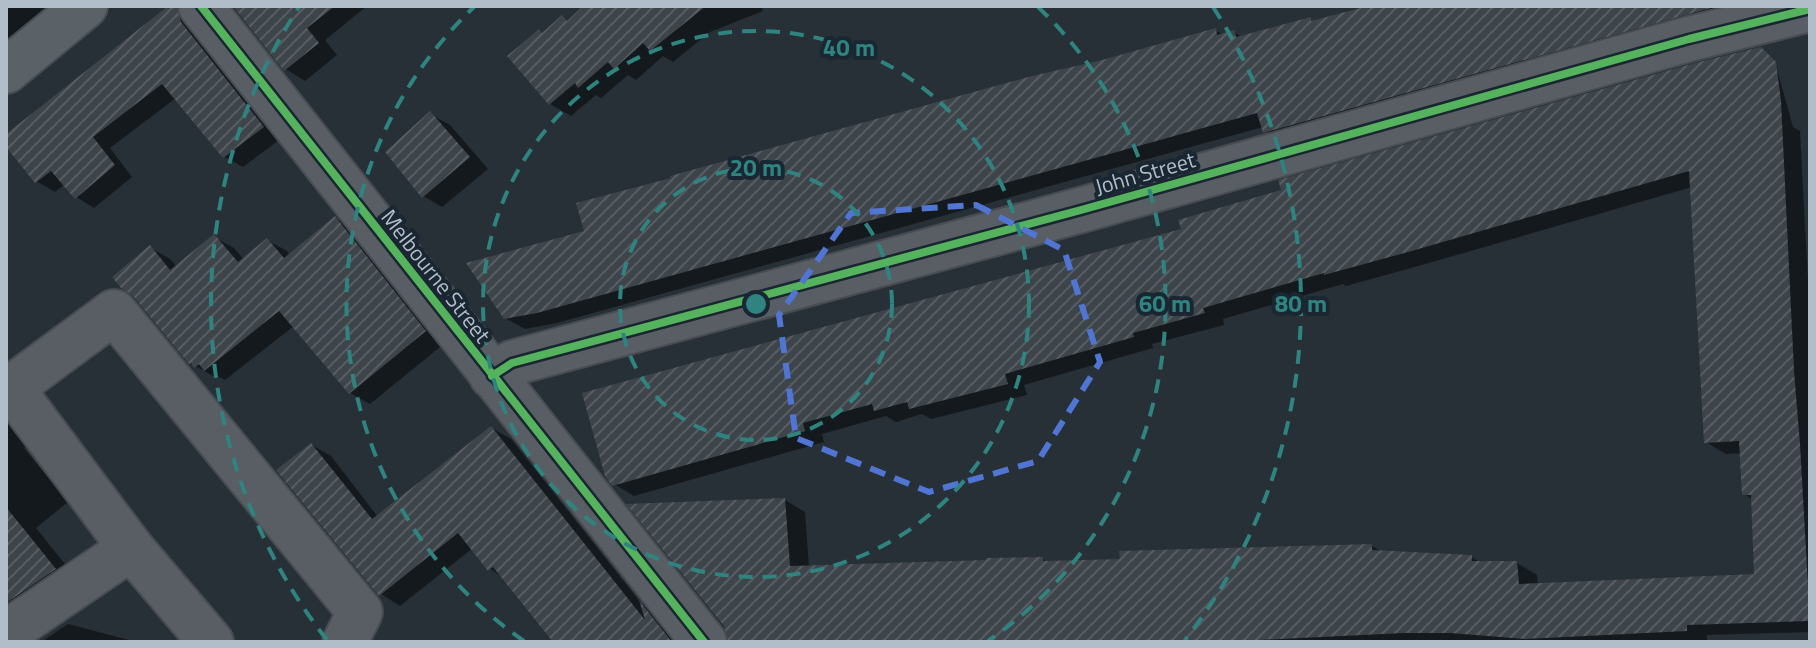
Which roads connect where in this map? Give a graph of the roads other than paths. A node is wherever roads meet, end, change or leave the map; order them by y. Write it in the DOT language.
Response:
graph roads {
  1 [pos="85,6"];
  2 [pos="201,6"];
  3 [pos="1810,9"];
  4 [pos="6,71"];
  5 [pos="492,376"];
  6 [pos="8,386"];
  7 [pos="131,548"];
  8 [pos="6,633"];
  9 [pos="211,642"];
  10 [pos="345,642"];
  11 [pos="704,642"];
  1 -- 4 [label="main road"];
  2 -- 5 [label="street, Melbourne Street"];
  3 -- 5 [label="street, John Street"];
  5 -- 11 [label="street, Melbourne Street"];
  6 -- 7 [label="street"];
  6 -- 10 [label="street"];
  7 -- 8 [label="street"];
  7 -- 9 [label="street"];
}
